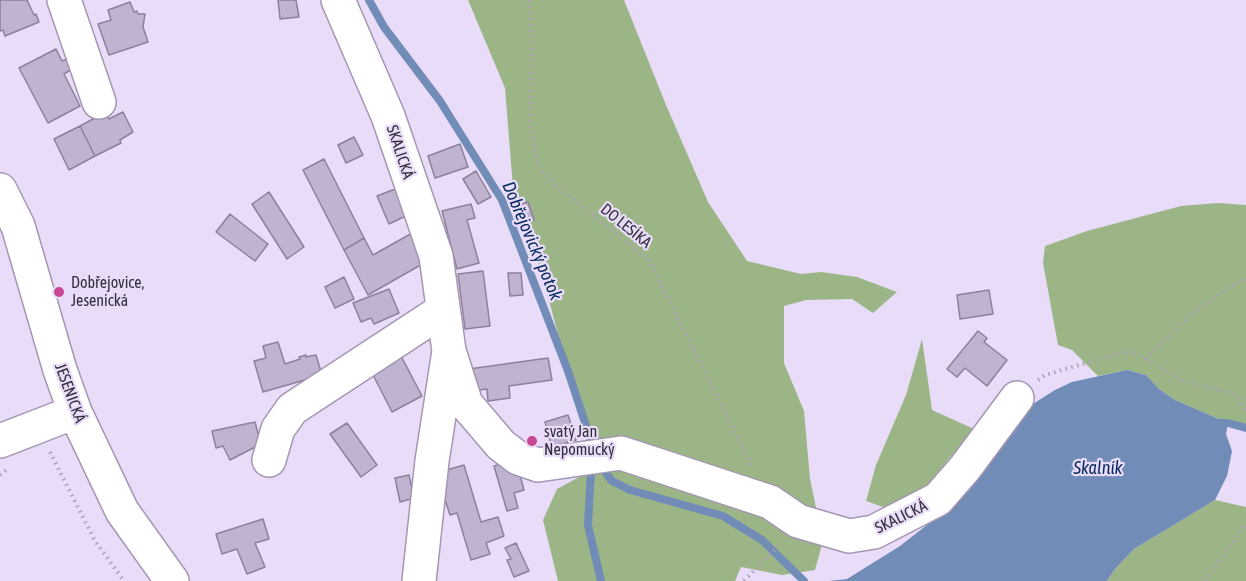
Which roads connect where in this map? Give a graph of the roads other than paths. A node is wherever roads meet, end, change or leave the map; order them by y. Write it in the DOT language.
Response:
graph roads {
  1 [pos="64,0"];
  2 [pos="338,0"];
  3 [pos="99,102"];
  4 [pos="0,190"];
  5 [pos="443,310"];
  6 [pos="449,351"];
  7 [pos="1017,398"];
  8 [pos="75,412"];
  9 [pos="7,453"];
  10 [pos="269,460"];
  11 [pos="172,581"];
  12 [pos="419,581"];
  1 -- 3 [label="street"];
  2 -- 5 [label="street, SKALICKÁ"];
  4 -- 8 [label="street, JESENICKÁ"];
  5 -- 6 [label="street, SKALICKÁ"];
  5 -- 10 [label="street"];
  6 -- 7 [label="street, SKALICKÁ"];
  6 -- 12 [label="street, SKALICKÁ"];
  8 -- 9 [label="street"];
  8 -- 11 [label="street, JESENICKÁ"];
}
